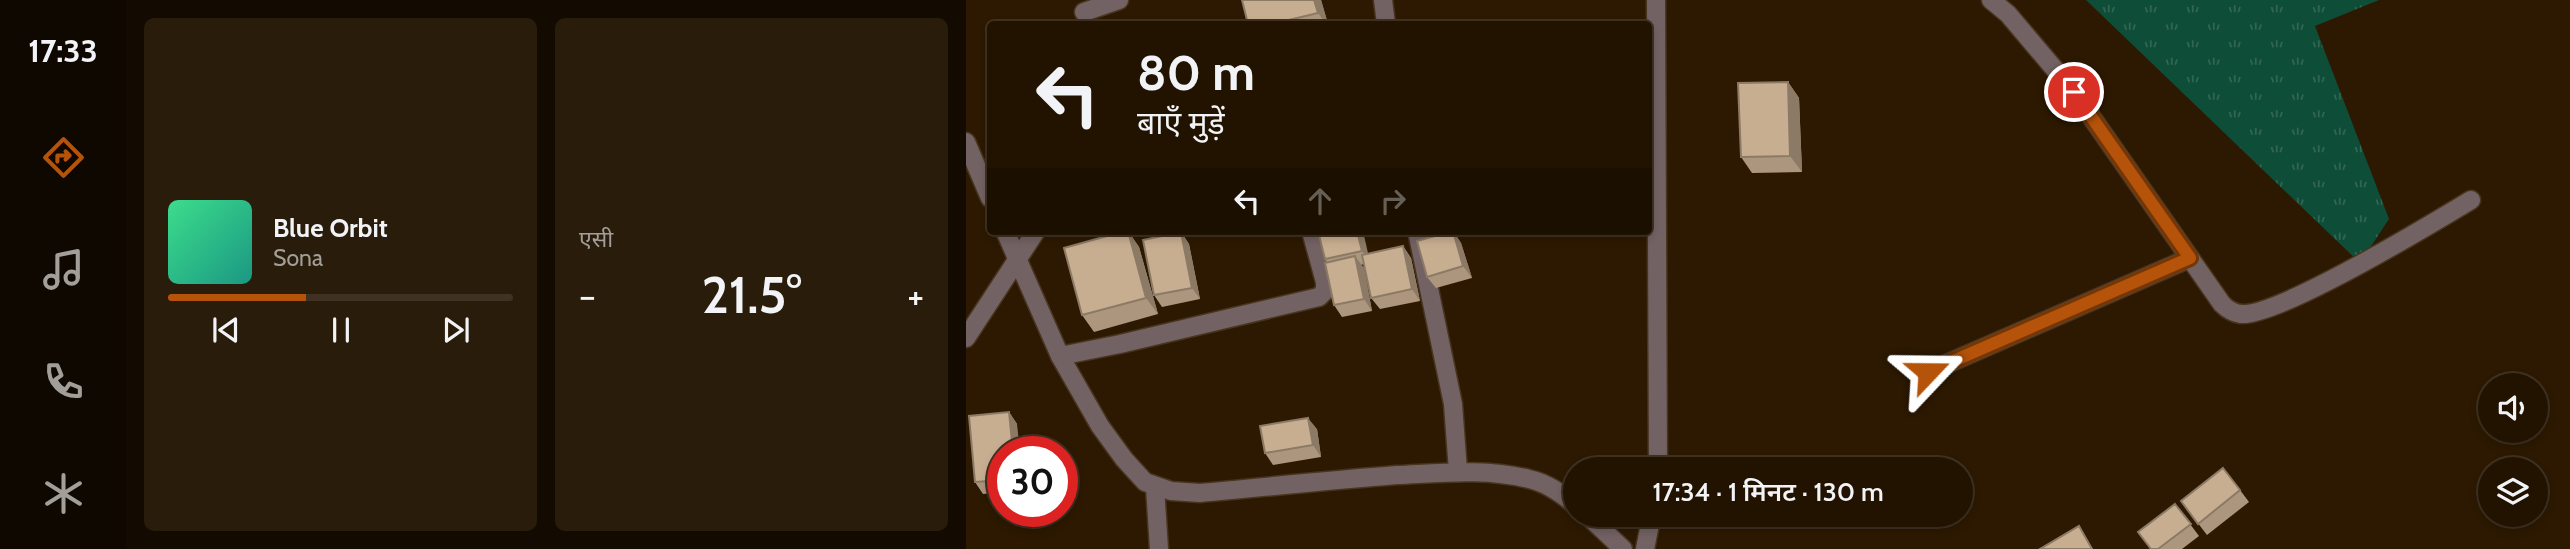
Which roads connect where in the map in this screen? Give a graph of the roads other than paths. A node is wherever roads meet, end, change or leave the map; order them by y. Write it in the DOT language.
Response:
graph roads {
  1 [pos="1119,0"];
  2 [pos="1383,0"];
  3 [pos="1656,0"];
  4 [pos="1991,0"];
  5 [pos="1084,12"];
  6 [pos="1386,21"];
  7 [pos="966,142"];
  8 [pos="987,191"];
  9 [pos="2471,200"];
  10 [pos="1007,235"];
  11 [pos="1033,235"];
  12 [pos="1312,235"];
  13 [pos="1418,235"];
  14 [pos="1017,258"];
  15 [pos="2190,258"];
  16 [pos="966,338"];
  17 [pos="1060,356"];
  18 [pos="1928,372"];
  19 [pos="1658,457"];
  20 [pos="1458,471"];
  21 [pos="1154,487"];
  22 [pos="1563,494"];
  23 [pos="1600,527"];
  24 [pos="1650,527"];
  25 [pos="1159,549"];
  26 [pos="1623,549"];
  27 [pos="1645,549"];
  1 -- 5 [label="street"];
  2 -- 6 [label="street"];
  3 -- 19 [label="street"];
  4 -- 15 [label="street"];
  7 -- 8 [label="street"];
  9 -- 15 [label="street"];
  10 -- 14 [label="street"];
  11 -- 14 [label="street"];
  12 -- 17 [label="street"];
  13 -- 20 [label="street"];
  14 -- 16 [label="street"];
  14 -- 17 [label="street"];
  15 -- 18 [label="street"];
  17 -- 21 [label="street"];
  20 -- 21 [label="street"];
  20 -- 22 [label="street"];
  21 -- 25 [label="street"];
  23 -- 26 [label="street"];
  24 -- 27 [label="street"];
}
